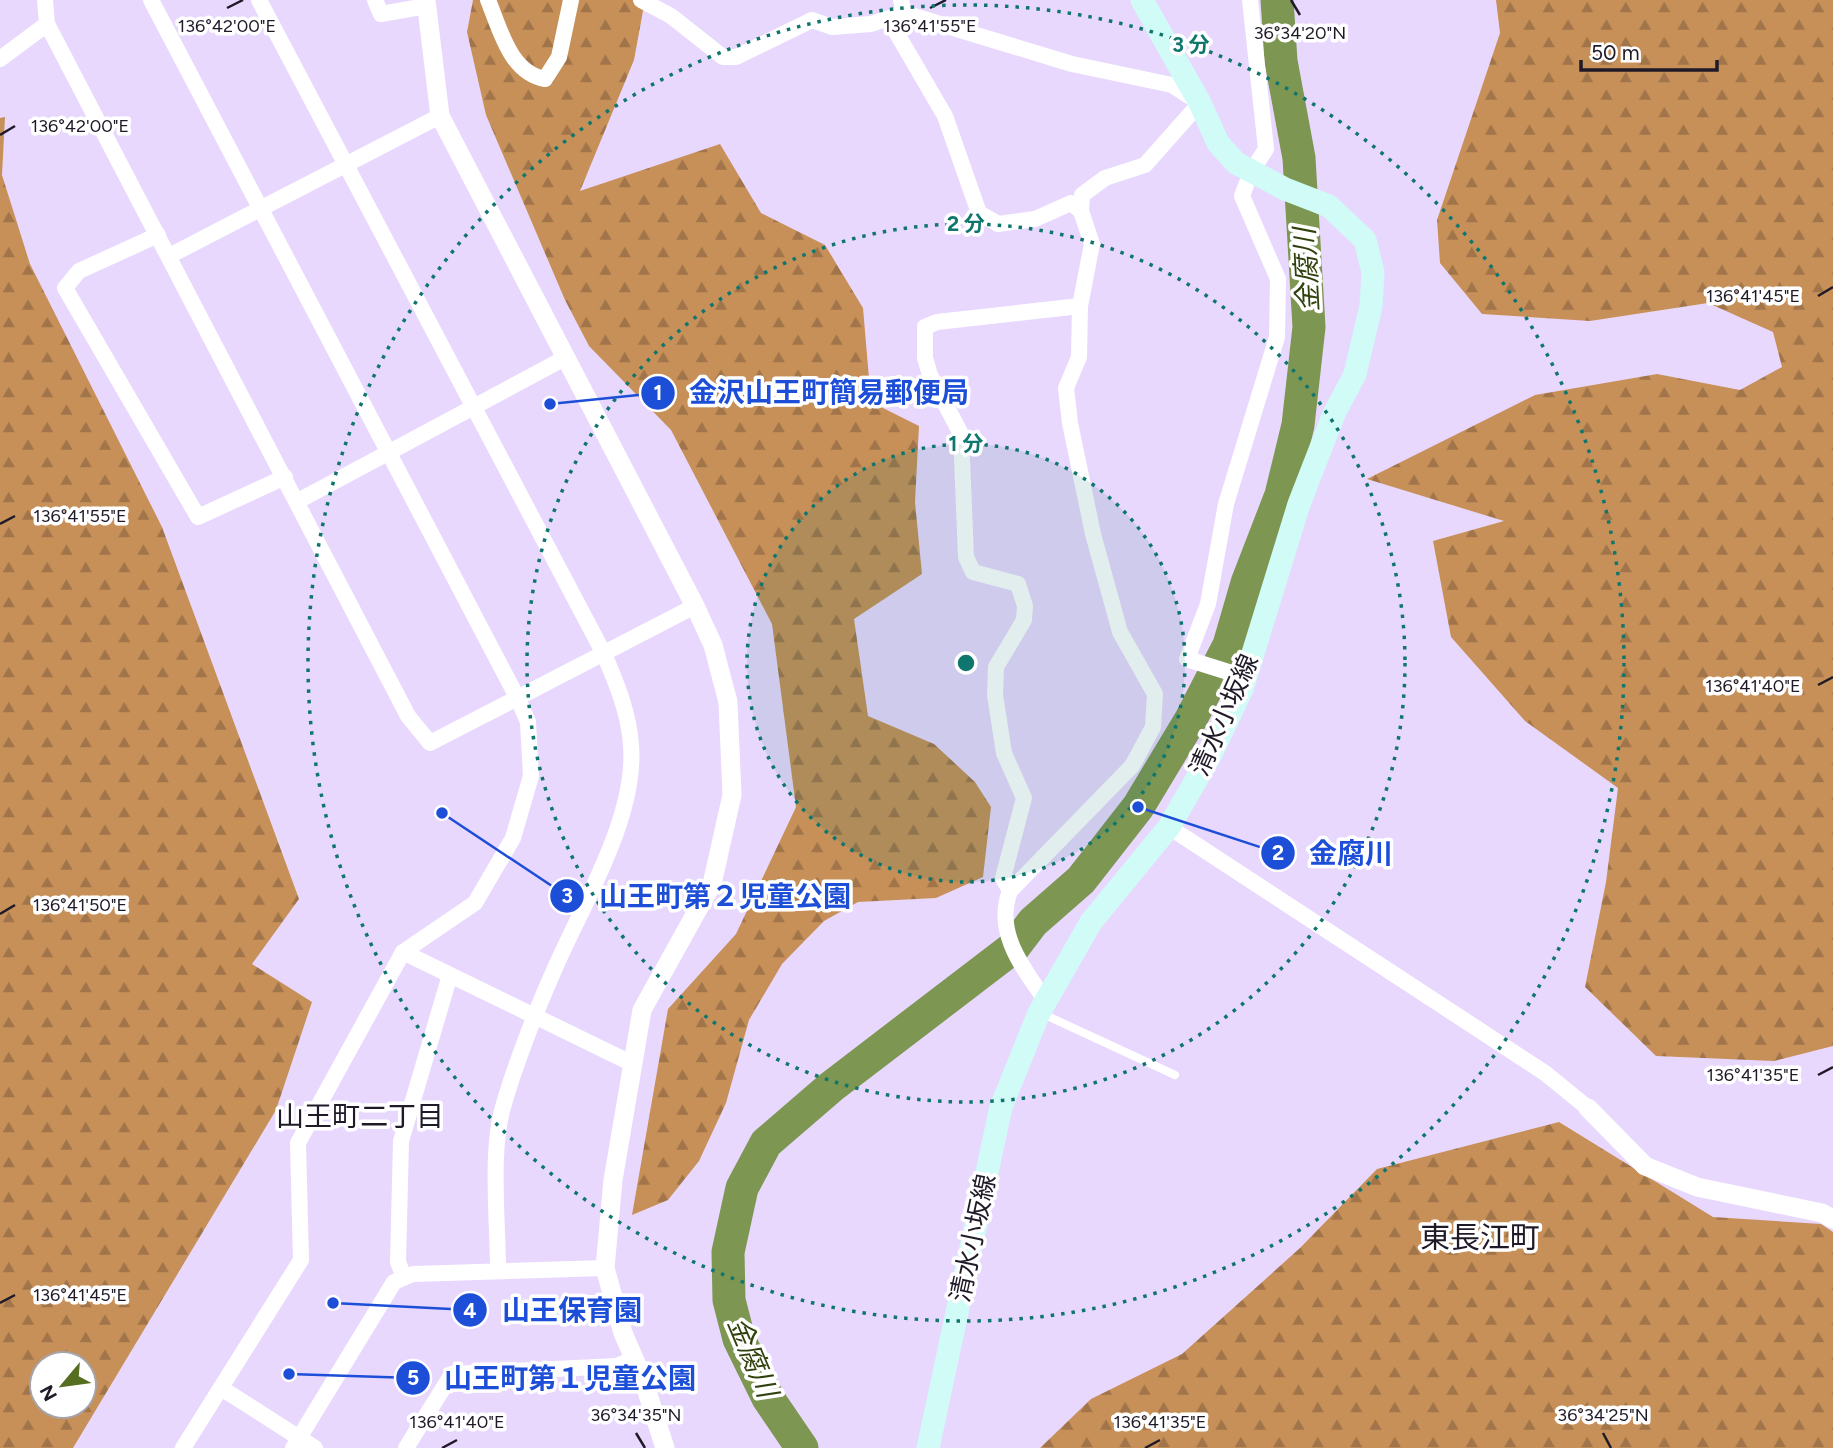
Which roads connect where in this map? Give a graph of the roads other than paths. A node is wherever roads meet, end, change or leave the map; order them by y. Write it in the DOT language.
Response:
graph roads {
  1 [pos="45,0"];
  2 [pos="151,0"];
  3 [pos="259,0"];
  4 [pos="374,0"];
  5 [pos="488,0"];
  6 [pos="571,0"];
  7 [pos="641,0"];
  8 [pos="1142,0"];
  9 [pos="1250,0"];
  10 [pos="426,3"];
  11 [pos="903,7"];
  12 [pos="47,24"];
  13 [pos="0,59"];
  14 [pos="1200,103"];
  15 [pos="440,116"];
  16 [pos="346,163"];
  17 [pos="1257,176"];
  18 [pos="258,209"];
  19 [pos="1081,211"];
  20 [pos="158,235"];
  21 [pos="169,256"];
  22 [pos="1080,306"];
  23 [pos="565,358"];
  24 [pos="475,406"];
  25 [pos="388,453"];
  26 [pos="285,477"];
  27 [pos="298,501"];
  28 [pos="695,606"];
  29 [pos="604,654"];
  30 [pos="1242,682"];
  31 [pos="518,699"];
  32 [pos="1169,827"];
  33 [pos="1007,898"];
  34 [pos="403,951"];
  35 [pos="450,975"];
  36 [pos="1043,1007"];
  37 [pos="537,1017"];
  38 [pos="633,1064"];
  39 [pos="1175,1075"];
  40 [pos="1588,1108"];
  41 [pos="1833,1219"];
  42 [pos="605,1268"];
  43 [pos="498,1270"];
  44 [pos="404,1277"];
  45 [pos="634,1359"];
  46 [pos="221,1388"];
  47 [pos="296,1443"];
  48 [pos="183,1448"];
  49 [pos="315,1448"];
  50 [pos="406,1448"];
  51 [pos="665,1448"];
  52 [pos="928,1448"];
  1 -- 12 [label="street"];
  2 -- 18 [label="street"];
  3 -- 16 [label="street"];
  4 -- 10 [label="street"];
  5 -- 6 [label="street"];
  7 -- 11 [label="street"];
  8 -- 14 [label="main road, 清水小坂線"];
  9 -- 17 [label="street"];
  10 -- 15 [label="street"];
  11 -- 14 [label="street"];
  11 -- 19 [label="street"];
  12 -- 13 [label="street"];
  12 -- 20 [label="street"];
  14 -- 17 [label="main road, 清水小坂線"];
  14 -- 19 [label="street"];
  15 -- 16 [label="street"];
  15 -- 23 [label="street"];
  16 -- 18 [label="street"];
  16 -- 24 [label="street"];
  17 -- 30 [label="street"];
  17 -- 30 [label="main road, 清水小坂線"];
  18 -- 21 [label="street"];
  18 -- 25 [label="street"];
  19 -- 22 [label="street"];
  20 -- 21 [label="street"];
  20 -- 26 [label="street"];
  21 -- 26 [label="street"];
  22 -- 33 [label="street"];
  22 -- 33 [label="street"];
  23 -- 24 [label="street"];
  23 -- 28 [label="street"];
  24 -- 25 [label="street"];
  24 -- 29 [label="street"];
  25 -- 27 [label="street"];
  25 -- 31 [label="street"];
  26 -- 27 [label="street"];
  27 -- 31 [label="street"];
  28 -- 29 [label="street"];
  28 -- 38 [label="street"];
  29 -- 31 [label="street"];
  29 -- 37 [label="street"];
  30 -- 32 [label="main road, 清水小坂線"];
  31 -- 34 [label="street"];
  32 -- 36 [label="main road, 清水小坂線"];
  32 -- 40 [label="street"];
  33 -- 36 [label="street"];
  34 -- 35 [label="street"];
  34 -- 46 [label="street"];
  35 -- 37 [label="street"];
  35 -- 44 [label="street"];
  36 -- 39 [label="lane"];
  36 -- 52 [label="main road, 清水小坂線"];
  37 -- 38 [label="street"];
  37 -- 43 [label="street"];
  38 -- 42 [label="street"];
  40 -- 41 [label="street"];
  42 -- 43 [label="street"];
  42 -- 45 [label="street"];
  43 -- 44 [label="street"];
  44 -- 47 [label="street"];
  45 -- 50 [label="street"];
  45 -- 51 [label="street"];
  46 -- 47 [label="street"];
  46 -- 48 [label="street"];
  47 -- 49 [label="street"];
}
